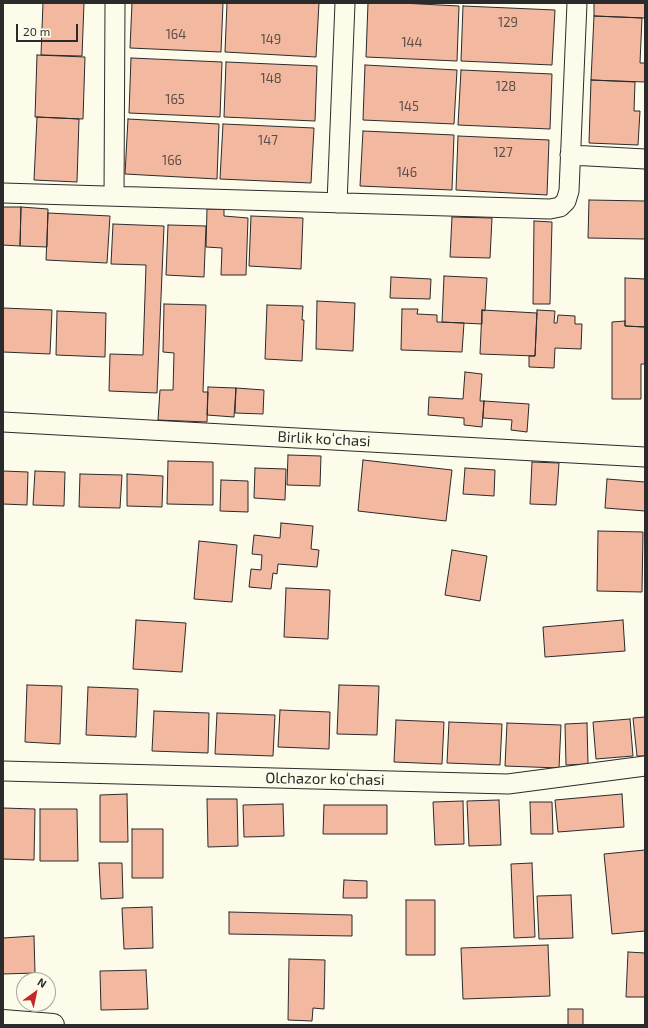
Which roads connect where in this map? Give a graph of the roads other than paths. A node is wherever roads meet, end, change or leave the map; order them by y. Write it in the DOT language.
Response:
graph roads {
  1 [pos="115,3"];
  2 [pos="345,3"];
  3 [pos="577,3"];
  4 [pos="570,155"];
  5 [pos="645,159"];
  6 [pos="3,193"];
  7 [pos="114,196"];
  8 [pos="337,203"];
  9 [pos="3,422"];
  10 [pos="645,457"];
  11 [pos="645,766"];
  12 [pos="3,771"];
  13 [pos="3,1021"];
  14 [pos="53,1025"];
  1 -- 7 [label="street"];
  2 -- 8 [label="street"];
  3 -- 4 [label="street"];
  4 -- 5 [label="street"];
  4 -- 8 [label="street"];
  6 -- 7 [label="street"];
  7 -- 8 [label="street"];
  9 -- 10 [label="street, Birlik koʻchasi"];
  11 -- 12 [label="street, Olchazor koʻchasi"];
  13 -- 14 [label="main road"];
}
